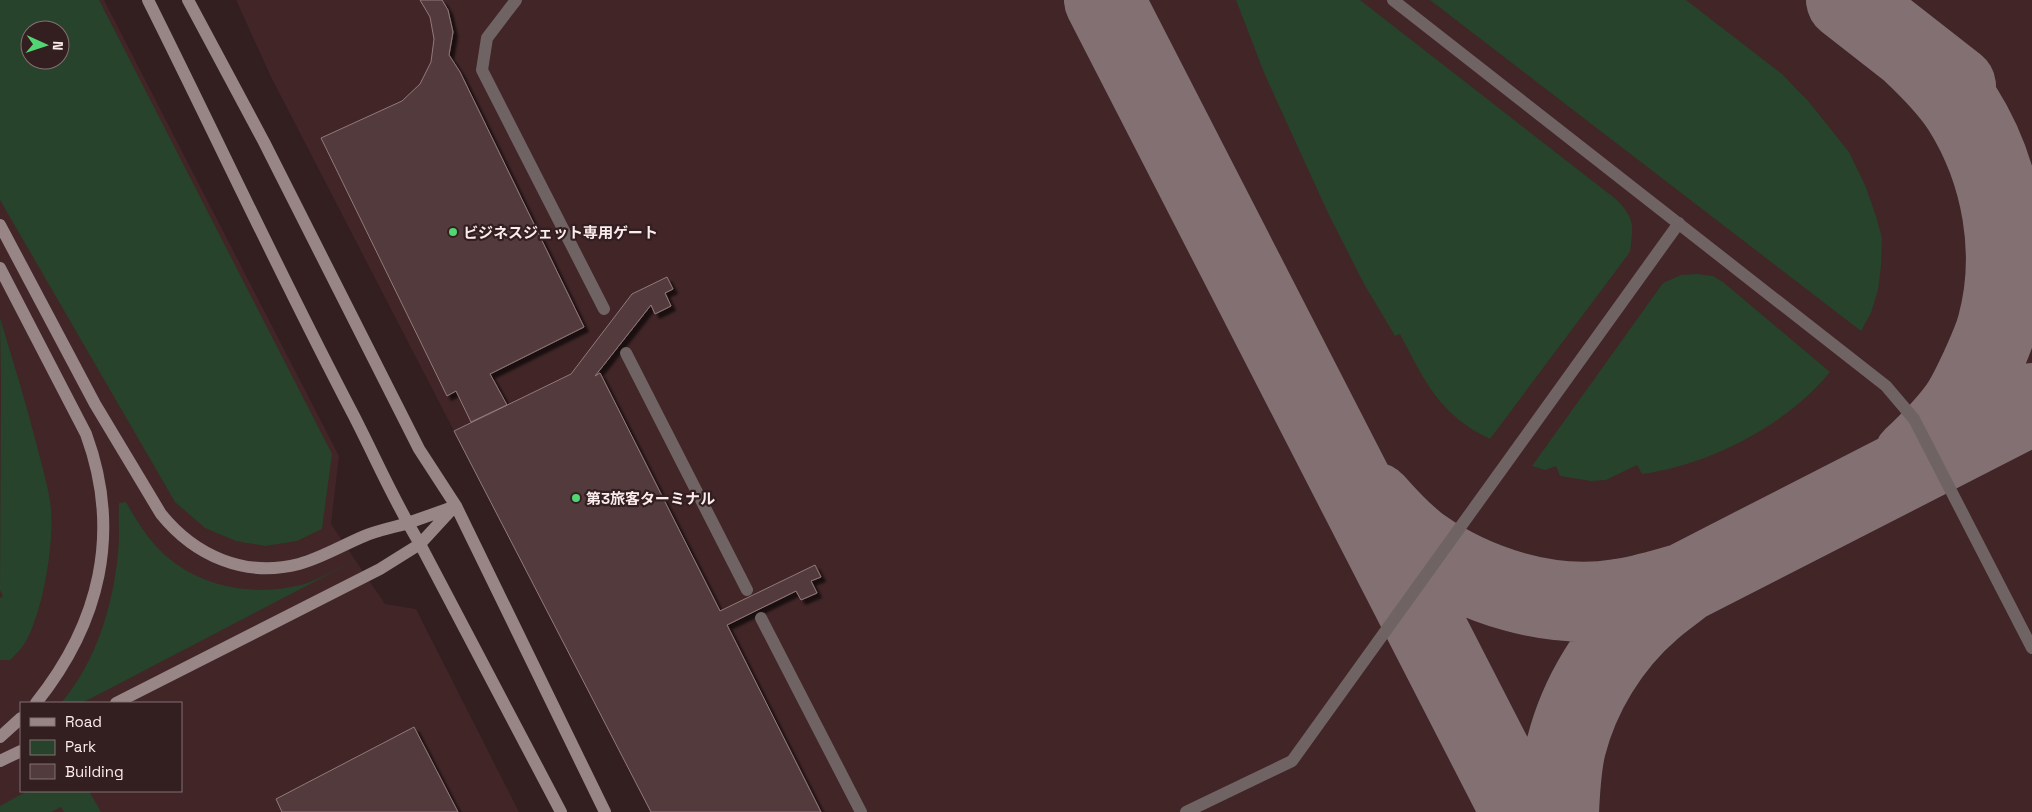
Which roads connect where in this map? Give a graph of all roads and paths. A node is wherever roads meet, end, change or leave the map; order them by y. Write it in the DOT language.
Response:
graph roads {
  1 [pos="148,0"];
  2 [pos="188,0"];
  3 [pos="516,0"];
  4 [pos="1393,0"];
  5 [pos="1679,223"];
  6 [pos="0,225"];
  7 [pos="0,268"];
  8 [pos="604,309"];
  9 [pos="626,353"];
  10 [pos="456,506"];
  11 [pos="408,523"];
  12 [pos="420,544"];
  13 [pos="747,590"];
  14 [pos="761,618"];
  15 [pos="2032,648"];
  16 [pos="37,702"];
  17 [pos="118,702"];
  18 [pos="20,719"];
  19 [pos="0,737"];
  20 [pos="20,751"];
  21 [pos="0,761"];
  22 [pos="561,812"];
  23 [pos="605,812"];
  24 [pos="860,812"];
  25 [pos="1186,812"];
  1 -- 11 [label="street"];
  2 -- 10 [label="street"];
  3 -- 8 [label="lane"];
  4 -- 5 [label="lane"];
  5 -- 15 [label="lane"];
  5 -- 25 [label="lane"];
  6 -- 11 [label="street"];
  7 -- 16 [label="street"];
  9 -- 13 [label="lane"];
  10 -- 11 [label="street"];
  10 -- 12 [label="street"];
  10 -- 23 [label="street"];
  11 -- 12 [label="street"];
  12 -- 17 [label="street"];
  12 -- 22 [label="street"];
  14 -- 24 [label="lane"];
  18 -- 19 [label="street"];
  20 -- 21 [label="street"];
}
